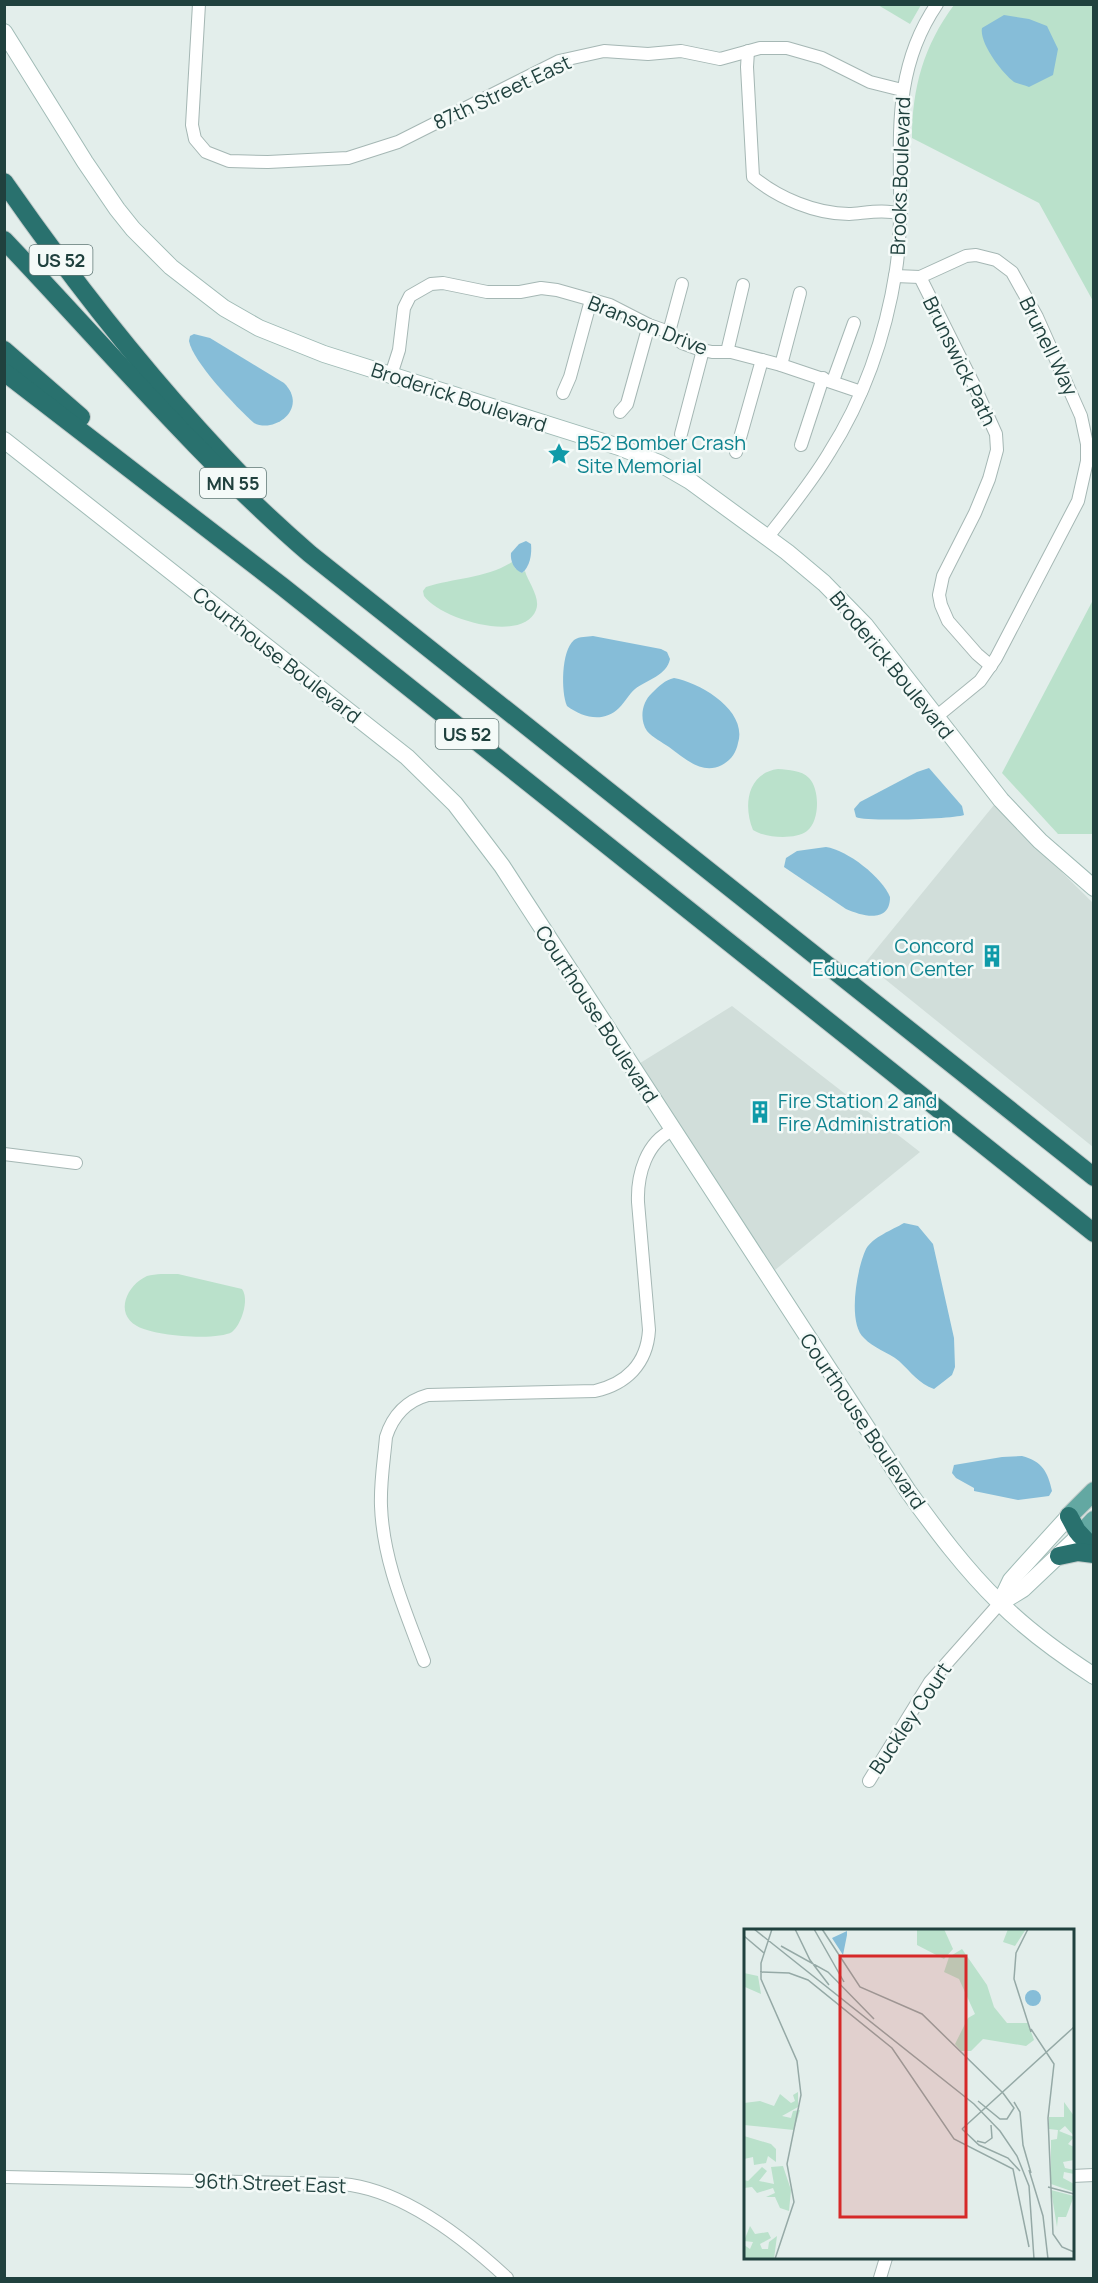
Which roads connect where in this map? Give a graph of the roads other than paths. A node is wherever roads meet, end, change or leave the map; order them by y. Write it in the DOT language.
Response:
graph roads {
  1 [pos="199,4"];
  2 [pos="937,4"];
  3 [pos="4,32"];
  4 [pos="748,51"];
  5 [pos="902,90"];
  6 [pos="4,182"];
  7 [pos="901,214"];
  8 [pos="4,240"];
  9 [pos="895,276"];
  10 [pos="920,277"];
  11 [pos="682,284"];
  12 [pos="743,285"];
  13 [pos="800,293"];
  14 [pos="591,300"];
  15 [pos="854,323"];
  16 [pos="649,325"];
  17 [pos="669,332"];
  18 [pos="4,350"];
  19 [pos="703,350"];
  20 [pos="727,352"];
  21 [pos="762,360"];
  22 [pos="781,364"];
  23 [pos="4,372"];
  24 [pos="391,375"];
  25 [pos="828,380"];
  26 [pos="861,392"];
  27 [pos="563,393"];
  28 [pos="620,412"];
  29 [pos="681,434"];
  30 [pos="4,441"];
  31 [pos="801,445"];
  32 [pos="736,452"];
  33 [pos="218,536"];
  34 [pos="768,538"];
  35 [pos="372,602"];
  36 [pos="991,666"];
  37 [pos="936,717"];
  38 [pos="1094,888"];
  39 [pos="673,1130"];
  40 [pos="4,1154"];
  41 [pos="76,1163"];
  42 [pos="1094,1177"];
  43 [pos="1094,1233"];
  44 [pos="1094,1491"];
  45 [pos="1069,1516"];
  46 [pos="1088,1529"];
  47 [pos="1094,1549"];
  48 [pos="1094,1554"];
  49 [pos="1059,1556"];
  50 [pos="1000,1603"];
  51 [pos="424,1661"];
  52 [pos="1094,1676"];
  53 [pos="869,1781"];
  54 [pos="1094,2175"];
  55 [pos="1074,2176"];
  56 [pos="4,2177"];
  57 [pos="886,2259"];
  58 [pos="507,2278"];
  59 [pos="880,2278"];
  1 -- 4 [label="street, 87th Street East"];
  2 -- 5 [label="street, Brooks Boulevard"];
  3 -- 24 [label="street, Broderick Boulevard"];
  4 -- 5 [label="street, 87th Street East"];
  4 -- 7 [label="street"];
  5 -- 7 [label="street, Brooks Boulevard"];
  6 -- 35 [label="highway, US 52"];
  7 -- 9 [label="street, Brooks Boulevard"];
  8 -- 35 [label="highway, MN 55"];
  9 -- 10 [label="street, Brunell Way"];
  9 -- 26 [label="street, Brooks Boulevard"];
  10 -- 36 [label="street, Brunswick Path"];
  10 -- 36 [label="street, Brunell Way"];
  11 -- 17 [label="street"];
  12 -- 20 [label="street"];
  13 -- 22 [label="street"];
  14 -- 16 [label="street, Branson Drive"];
  14 -- 24 [label="street, Branson Drive"];
  14 -- 27 [label="street"];
  15 -- 25 [label="street"];
  16 -- 17 [label="street, Branson Drive"];
  16 -- 28 [label="street"];
  17 -- 19 [label="street, Branson Drive"];
  18 -- 33 [label="highway, US 52"];
  19 -- 20 [label="street, Branson Drive"];
  19 -- 29 [label="street"];
  20 -- 21 [label="street, Branson Drive"];
  21 -- 22 [label="street, Branson Drive"];
  21 -- 32 [label="street"];
  22 -- 25 [label="street, Branson Drive"];
  23 -- 33 [label="highway, MN 55"];
  24 -- 34 [label="street, Broderick Boulevard"];
  25 -- 26 [label="street, Branson Drive"];
  25 -- 31 [label="street"];
  26 -- 34 [label="street, Brooks Boulevard"];
  30 -- 39 [label="street, Courthouse Boulevard"];
  33 -- 43 [label="highway, US 52"];
  34 -- 37 [label="street, Broderick Boulevard"];
  35 -- 42 [label="highway, US 52"];
  36 -- 37 [label="street, Brunell Way"];
  37 -- 38 [label="street, Broderick Boulevard"];
  39 -- 50 [label="street, Courthouse Boulevard"];
  39 -- 51 [label="street"];
  40 -- 41 [label="street"];
  44 -- 45 [label="main road"];
  45 -- 46 [label="highway"];
  45 -- 50 [label="street"];
  46 -- 47 [label="highway"];
  46 -- 49 [label="street"];
  48 -- 49 [label="highway"];
  49 -- 50 [label="street"];
  50 -- 52 [label="street, Courthouse Boulevard"];
  50 -- 53 [label="street, Buckley Court"];
  54 -- 55 [label="street"];
  56 -- 58 [label="street, 96th Street East"];
  57 -- 59 [label="street"];
}
